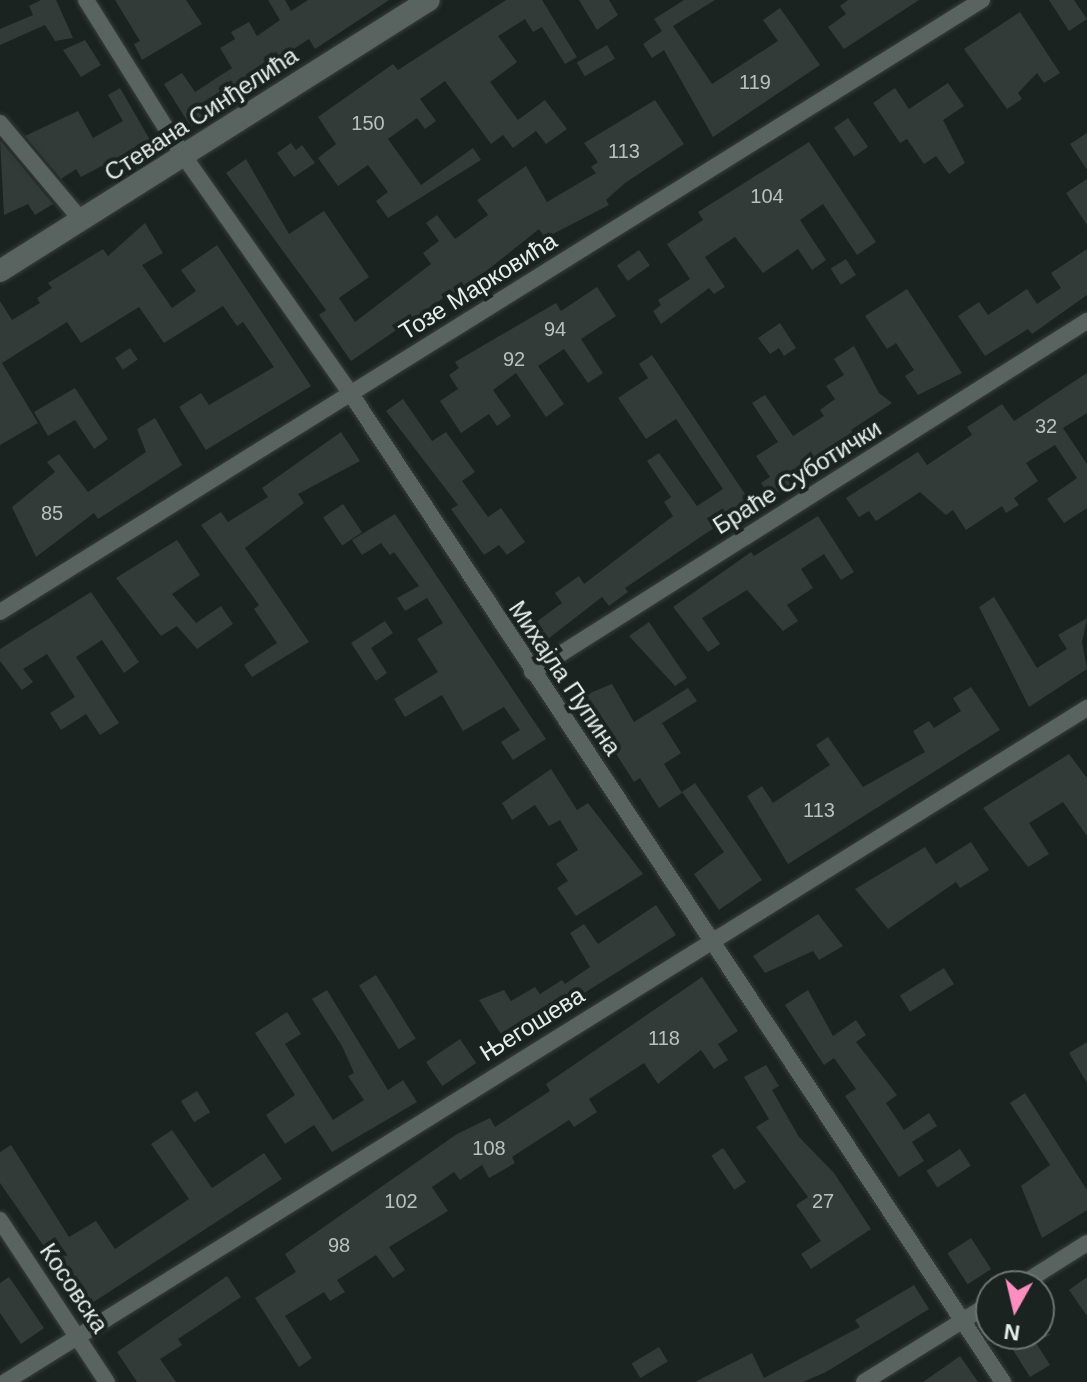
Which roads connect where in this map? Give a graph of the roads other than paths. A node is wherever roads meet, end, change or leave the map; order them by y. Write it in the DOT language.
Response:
graph roads {
  1 [pos="86,0"];
  2 [pos="429,0"];
  3 [pos="982,0"];
  4 [pos="0,123"];
  5 [pos="183,155"];
  6 [pos="82,221"];
  7 [pos="0,271"];
  8 [pos="1087,321"];
  9 [pos="351,394"];
  10 [pos="0,612"];
  11 [pos="532,672"];
  12 [pos="1087,708"];
  13 [pos="711,940"];
  14 [pos="0,1220"];
  15 [pos="1087,1243"];
  16 [pos="1044,1270"];
  17 [pos="975,1313"];
  18 [pos="963,1321"];
  19 [pos="78,1337"];
  20 [pos="5,1382"];
  21 [pos="107,1382"];
  22 [pos="864,1382"];
  23 [pos="1003,1382"];
  1 -- 5 [label="street, Михајла Пупина"];
  2 -- 5 [label="street, Стевана Синђелића"];
  3 -- 9 [label="street, Тозе Марковића"];
  4 -- 6 [label="street"];
  5 -- 6 [label="street, Стевана Синђелића"];
  5 -- 9 [label="street, Михајла Пупина"];
  6 -- 7 [label="street, Стевана Синђелића"];
  8 -- 11 [label="street, Браће Суботички"];
  9 -- 10 [label="street, Тозе Марковића"];
  9 -- 11 [label="street, Михајла Пупина"];
  11 -- 13 [label="street, Михајла Пупина"];
  12 -- 13 [label="street, Његошева"];
  13 -- 18 [label="street, Михајла Пупина"];
  13 -- 19 [label="street, Његошева"];
  14 -- 19 [label="street, Косовска"];
  15 -- 16 [label="street"];
  17 -- 18 [label="street"];
  18 -- 22 [label="street"];
  18 -- 23 [label="street, Михајла Пупина"];
  19 -- 20 [label="street, Његошева"];
  19 -- 21 [label="street, Косовска"];
}
